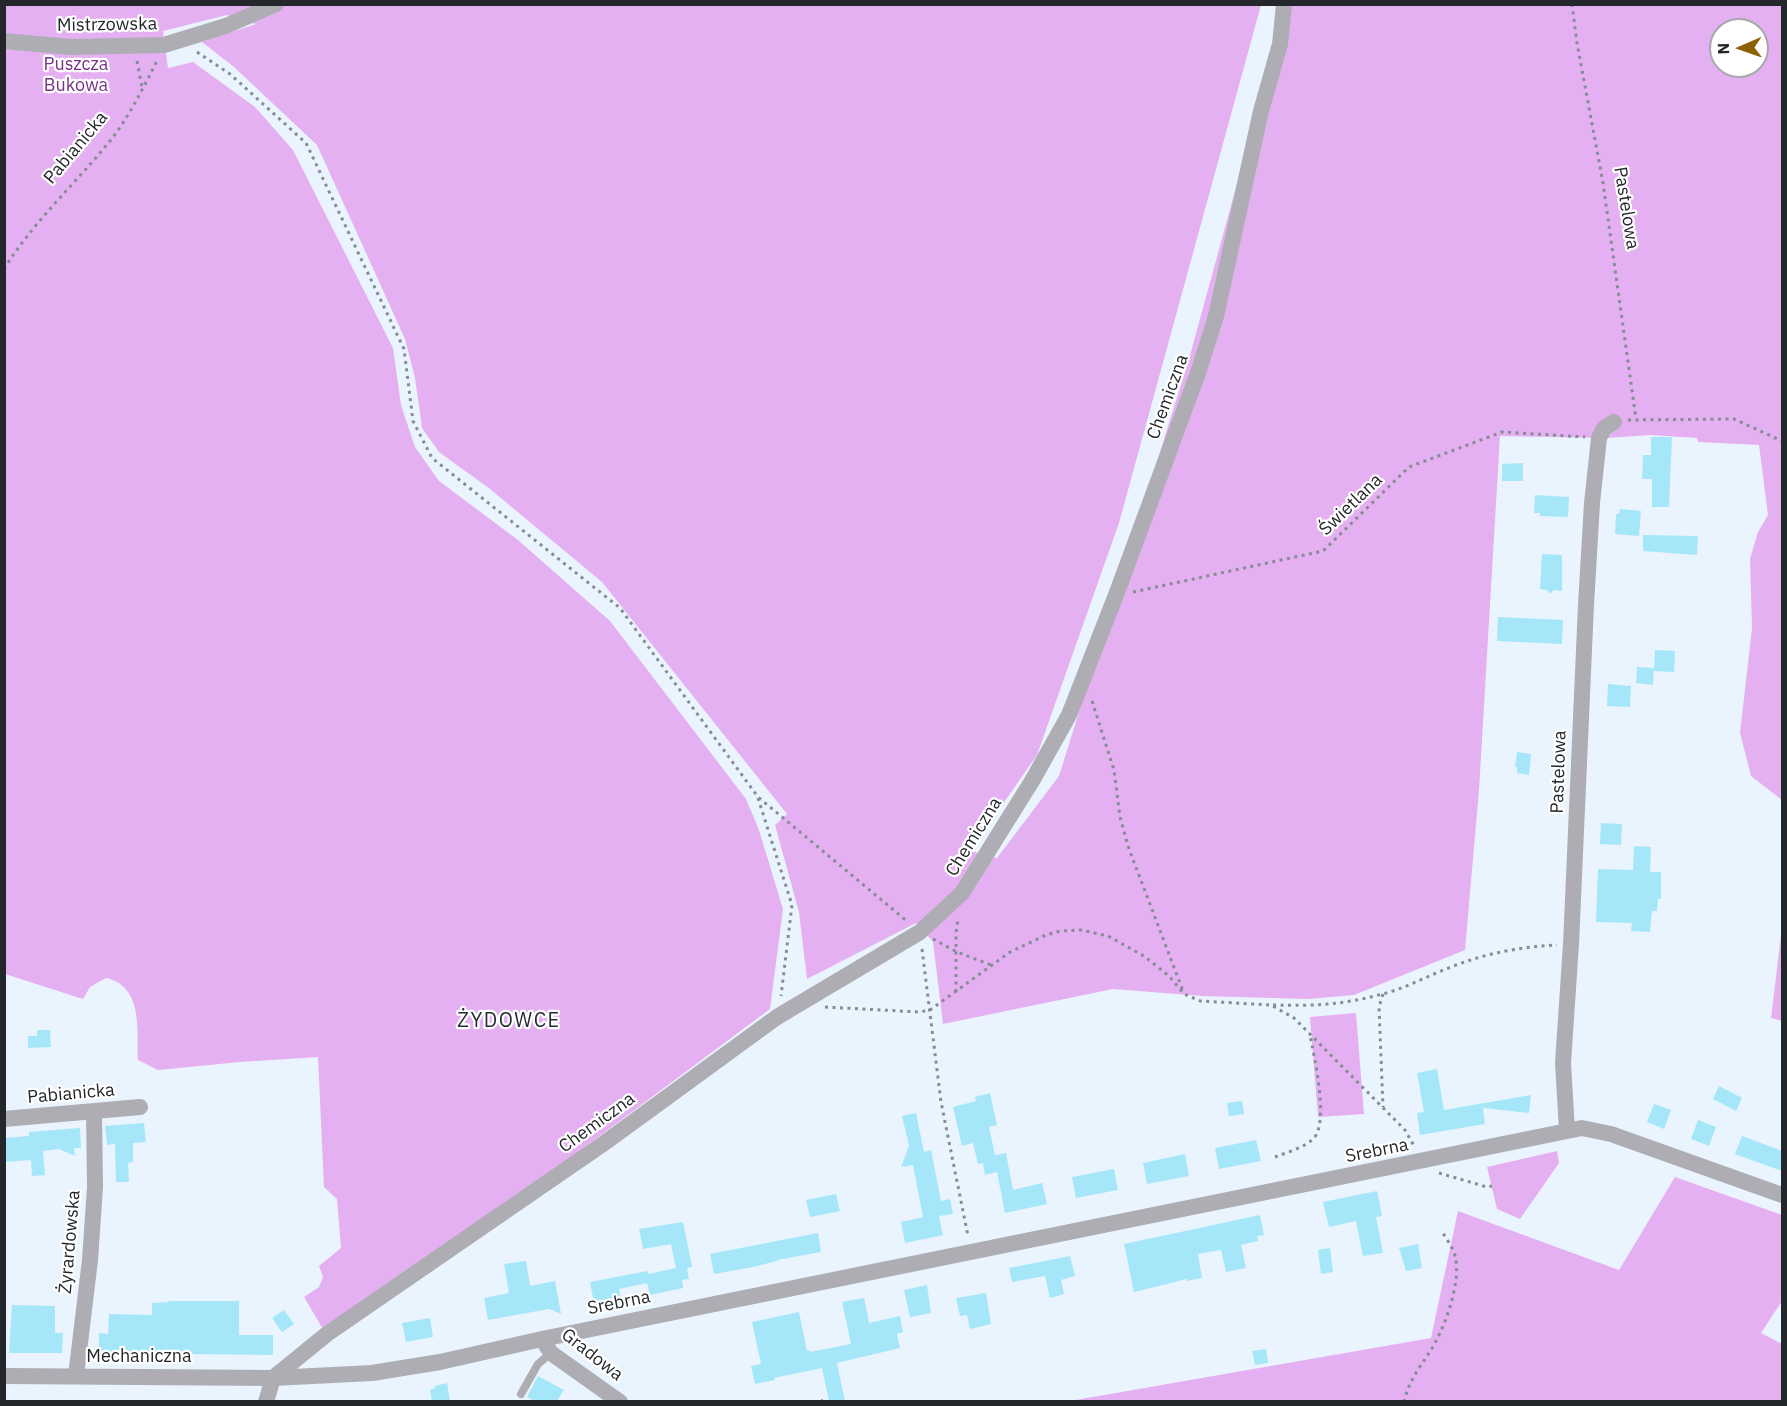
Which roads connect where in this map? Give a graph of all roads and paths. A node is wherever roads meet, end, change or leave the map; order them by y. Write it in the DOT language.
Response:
graph roads {
  1 [pos="276,4"];
  2 [pos="1284,4"];
  3 [pos="1572,4"];
  4 [pos="4,41"];
  5 [pos="164,45"];
  6 [pos="127,46"];
  7 [pos="192,49"];
  8 [pos="143,89"];
  9 [pos="4,269"];
  10 [pos="1614,422"];
  11 [pos="1599,438"];
  12 [pos="1782,441"];
  13 [pos="1116,595"];
  14 [pos="1090,696"];
  15 [pos="758,796"];
  16 [pos="962,893"];
  17 [pos="920,932"];
  18 [pos="1571,944"];
  19 [pos="957,952"];
  20 [pos="991,965"];
  21 [pos="957,992"];
  22 [pos="1184,994"];
  23 [pos="1383,994"];
  24 [pos="1271,1005"];
  25 [pos="797,1006"];
  26 [pos="930,1010"];
  27 [pos="777,1017"];
  28 [pos="1309,1034"];
  29 [pos="140,1107"];
  30 [pos="1384,1109"];
  31 [pos="94,1111"];
  32 [pos="4,1119"];
  33 [pos="1567,1130"];
  34 [pos="1275,1157"];
  35 [pos="1420,1162"];
  36 [pos="1434,1172"];
  37 [pos="1492,1186"];
  38 [pos="1782,1195"];
  39 [pos="1442,1231"];
  40 [pos="972,1252"];
  41 [pos="547,1346"];
  42 [pos="4,1376"];
  43 [pos="75,1376"];
  44 [pos="273,1378"];
  45 [pos="521,1394"];
  46 [pos="266,1401"];
  47 [pos="620,1401"];
  48 [pos="1404,1401"];
  1 -- 5 [label="street, Mistrzowska"];
  2 -- 13 [label="street, Chemiczna"];
  3 -- 12 [label="path, Pastelowa"];
  4 -- 6 [label="street, Mistrzowska"];
  5 -- 6 [label="street, Mistrzowska"];
  5 -- 8 [label="path, Pabianicka"];
  6 -- 8 [label="path"];
  7 -- 15 [label="path"];
  8 -- 9 [label="path, Pabianicka"];
  10 -- 11 [label="street"];
  11 -- 13 [label="path, Świetlana"];
  11 -- 18 [label="street, Pastelowa"];
  13 -- 16 [label="street, Chemiczna"];
  14 -- 22 [label="path"];
  15 -- 17 [label="path"];
  15 -- 27 [label="path"];
  16 -- 17 [label="street, Chemiczna"];
  16 -- 19 [label="path"];
  17 -- 19 [label="path"];
  17 -- 25 [label="street, Chemiczna"];
  17 -- 26 [label="path"];
  18 -- 23 [label="path"];
  18 -- 33 [label="street, Pastelowa"];
  19 -- 20 [label="path"];
  19 -- 21 [label="path"];
  20 -- 21 [label="path"];
  20 -- 22 [label="path"];
  21 -- 26 [label="path"];
  22 -- 24 [label="path"];
  23 -- 24 [label="path"];
  23 -- 30 [label="path"];
  24 -- 28 [label="path"];
  25 -- 26 [label="path"];
  25 -- 27 [label="street, Chemiczna"];
  26 -- 40 [label="path"];
  27 -- 44 [label="street, Chemiczna"];
  28 -- 30 [label="path"];
  28 -- 34 [label="path"];
  29 -- 31 [label="street, Pabianicka"];
  30 -- 35 [label="path"];
  31 -- 32 [label="street, Pabianicka"];
  31 -- 43 [label="street, Żyrardowska"];
  33 -- 35 [label="street, Srebrna"];
  33 -- 38 [label="street, Srebrna"];
  35 -- 40 [label="street, Srebrna"];
  36 -- 37 [label="path"];
  39 -- 48 [label="path"];
  40 -- 41 [label="street, Srebrna"];
  41 -- 44 [label="street, Srebrna"];
  41 -- 45 [label="lane"];
  41 -- 47 [label="street, Gradowa"];
  42 -- 43 [label="street, Mechaniczna"];
  43 -- 44 [label="street, Mechaniczna"];
  44 -- 46 [label="street"];
}
